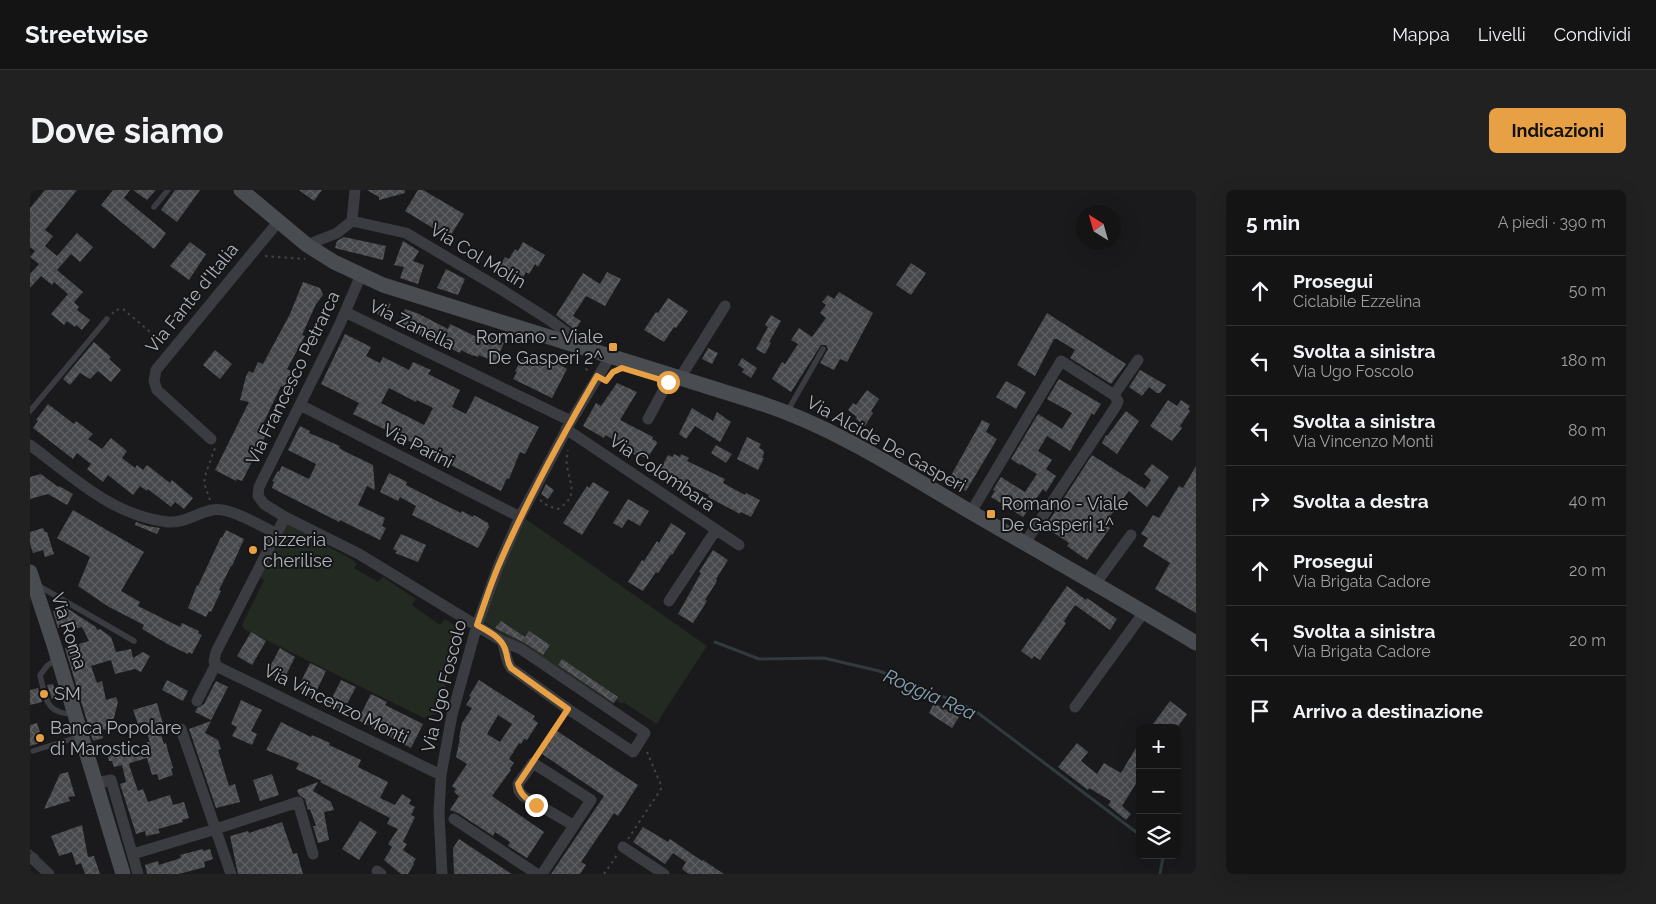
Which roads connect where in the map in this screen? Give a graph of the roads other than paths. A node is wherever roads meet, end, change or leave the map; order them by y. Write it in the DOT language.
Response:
graph roads {
  1 [pos="168,190"];
  2 [pos="355,190"];
  3 [pos="244,191"];
  4 [pos="154,207"];
  5 [pos="352,221"];
  6 [pos="278,222"];
  7 [pos="308,252"];
  8 [pos="361,275"];
  9 [pos="725,306"];
  10 [pos="345,312"];
  11 [pos="107,320"];
  12 [pos="570,344"];
  13 [pos="823,349"];
  14 [pos="610,357"];
  15 [pos="1138,360"];
  16 [pos="676,377"];
  17 [pos="1114,395"];
  18 [pos="300,405"];
  19 [pos="30,411"];
  20 [pos="787,412"];
  21 [pos="648,419"];
  22 [pos="571,428"];
  23 [pos="211,438"];
  24 [pos="30,446"];
  25 [pos="971,512"];
  26 [pos="285,517"];
  27 [pos="520,517"];
  28 [pos="716,530"];
  29 [pos="276,533"];
  30 [pos="1131,535"];
  31 [pos="1025,543"];
  32 [pos="739,545"];
  33 [pos="31,575"];
  34 [pos="1096,583"];
  35 [pos="669,601"];
  36 [pos="1144,612"];
  37 [pos="477,625"];
  38 [pos="134,641"];
  39 [pos="502,641"];
  40 [pos="1196,643"];
  41 [pos="521,649"];
  42 [pos="58,657"];
  43 [pos="507,657"];
  44 [pos="216,664"];
  45 [pos="197,701"];
  46 [pos="1075,707"];
  47 [pos="75,714"];
  48 [pos="181,729"];
  49 [pos="82,735"];
  50 [pos="32,751"];
  51 [pos="441,775"];
  52 [pos="96,783"];
  53 [pos="454,818"];
  54 [pos="573,825"];
  55 [pos="216,829"];
  56 [pos="623,847"];
  57 [pos="133,854"];
  58 [pos="313,854"];
  59 [pos="33,860"];
  60 [pos="49,874"];
  61 [pos="123,874"];
  62 [pos="138,874"];
  63 [pos="231,874"];
  64 [pos="442,874"];
  65 [pos="538,874"];
  66 [pos="542,874"];
  67 [pos="664,874"];
  1 -- 4 [label="lane"];
  2 -- 5 [label="street"];
  3 -- 6 [label="main road, Via Alcide De Gasperi"];
  5 -- 7 [label="street"];
  5 -- 12 [label="street, Via Col Molin"];
  6 -- 7 [label="main road, Via Alcide De Gasperi"];
  6 -- 23 [label="street, Via Fante d'Italia"];
  7 -- 8 [label="main road, Via Alcide De Gasperi"];
  8 -- 10 [label="street, Via Francesco Petrarca"];
  8 -- 12 [label="main road, Via Alcide De Gasperi"];
  9 -- 16 [label="street"];
  10 -- 18 [label="street, Via Francesco Petrarca"];
  10 -- 22 [label="street, Via Zanella"];
  11 -- 19 [label="lane"];
  12 -- 14 [label="main road, Via Alcide De Gasperi"];
  13 -- 20 [label="lane"];
  14 -- 16 [label="main road, Via Alcide De Gasperi"];
  14 -- 22 [label="street, Via Ugo Foscolo"];
  15 -- 17 [label="street"];
  16 -- 20 [label="main road, Via Alcide De Gasperi"];
  16 -- 21 [label="street"];
  17 -- 25 [label="street"];
  17 -- 31 [label="street"];
  18 -- 26 [label="street, Via Francesco Petrarca"];
  18 -- 27 [label="street, Via Parini"];
  20 -- 25 [label="main road, Via Alcide De Gasperi"];
  22 -- 27 [label="street, Via Ugo Foscolo"];
  22 -- 28 [label="street, Via Colombara"];
  24 -- 29 [label="street"];
  25 -- 31 [label="main road, Via Alcide De Gasperi"];
  26 -- 29 [label="street"];
  26 -- 37 [label="street"];
  27 -- 37 [label="street, Via Ugo Foscolo"];
  28 -- 32 [label="street, Via Colombara"];
  28 -- 35 [label="street"];
  29 -- 44 [label="street"];
  30 -- 34 [label="street"];
  31 -- 34 [label="main road, Via Alcide De Gasperi"];
  33 -- 38 [label="lane"];
  33 -- 42 [label="main road, Via Roma"];
  34 -- 36 [label="main road, Via Alcide De Gasperi"];
  36 -- 40 [label="main road, Via Alcide De Gasperi"];
  36 -- 46 [label="street"];
  37 -- 39 [label="street"];
  37 -- 51 [label="street, Via Ugo Foscolo"];
  39 -- 41 [label="street"];
  39 -- 43 [label="street"];
  41 -- 43 [label="street"];
  41 -- 43 [label="street"];
  42 -- 47 [label="main road, Via Roma"];
  42 -- 47 [label="lane"];
  44 -- 45 [label="street"];
  44 -- 51 [label="street, Via Vincenzo Monti"];
  47 -- 49 [label="main road, Via Roma"];
  48 -- 55 [label="street"];
  49 -- 50 [label="lane"];
  49 -- 52 [label="main road, Via Roma"];
  51 -- 64 [label="street, Via Ugo Foscolo"];
  52 -- 57 [label="street"];
  52 -- 61 [label="main road, Via Roma"];
  53 -- 65 [label="street"];
  54 -- 54 [label="street"];
  54 -- 66 [label="street"];
  55 -- 57 [label="street"];
  55 -- 58 [label="street"];
  55 -- 63 [label="street"];
  56 -- 67 [label="street"];
  57 -- 62 [label="street"];
  59 -- 60 [label="street"];
}
